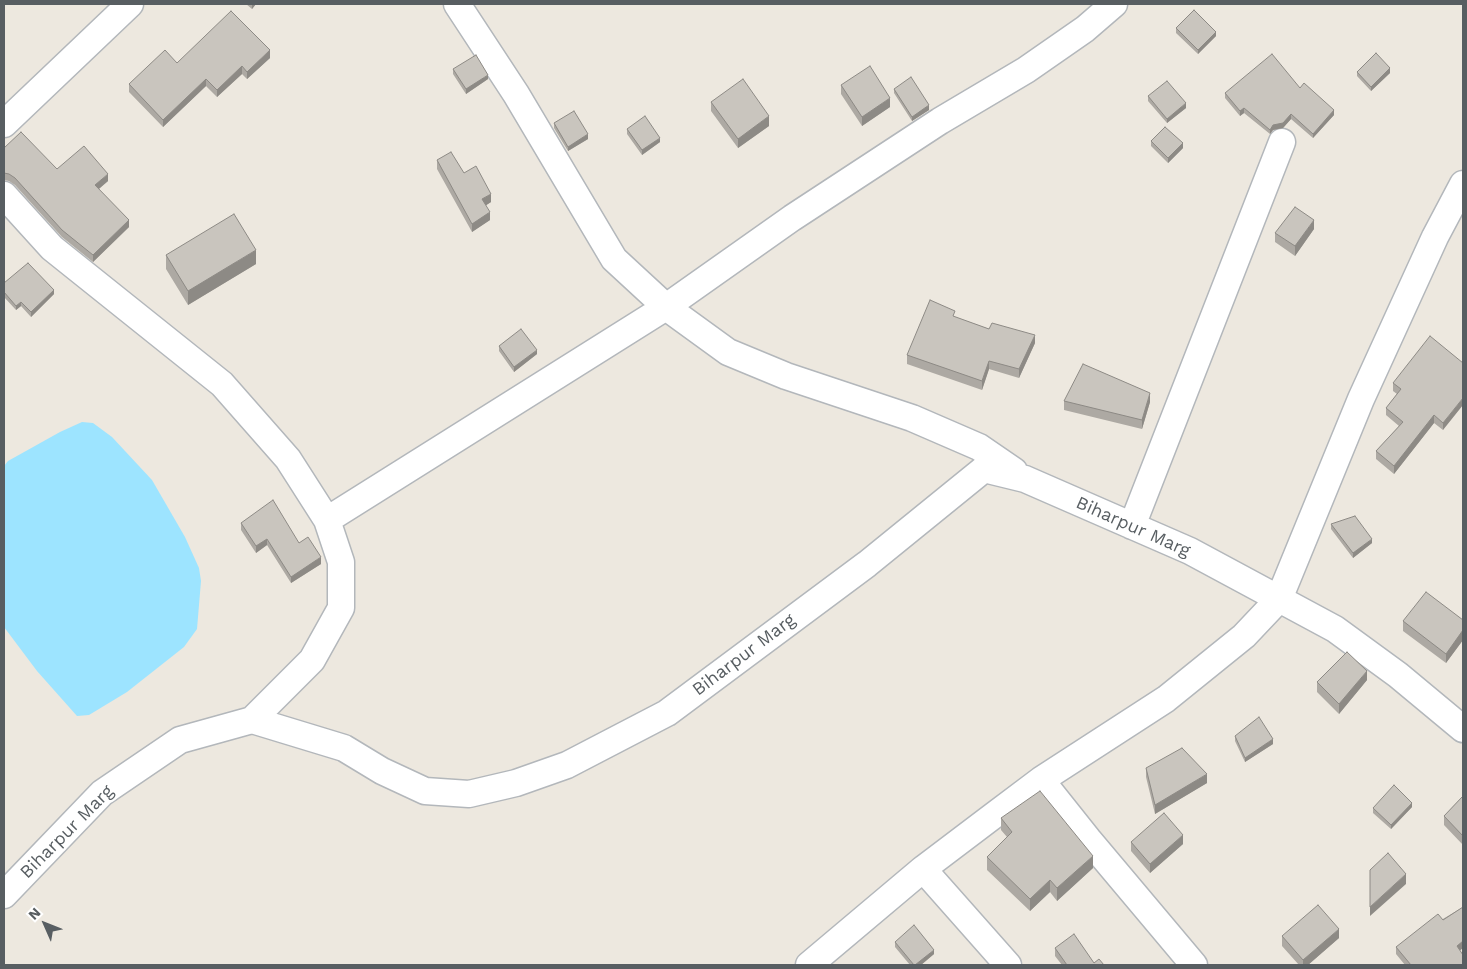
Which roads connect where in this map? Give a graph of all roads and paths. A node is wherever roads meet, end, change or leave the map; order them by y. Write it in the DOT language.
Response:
graph roads {
  1 [pos="130,4"];
  2 [pos="457,4"];
  3 [pos="1114,4"];
  4 [pos="4,124"];
  5 [pos="1282,142"];
  6 [pos="1463,184"];
  7 [pos="4,195"];
  8 [pos="666,307"];
  9 [pos="1025,479"];
  10 [pos="327,520"];
  11 [pos="1132,526"];
  12 [pos="1279,599"];
  13 [pos="252,720"];
  14 [pos="1463,729"];
  15 [pos="1042,780"];
  16 [pos="924,869"];
  17 [pos="4,894"];
  18 [pos="809,965"];
  19 [pos="1008,965"];
  20 [pos="1194,965"];
  1 -- 4 [label="street"];
  2 -- 8 [label="street"];
  3 -- 8 [label="street"];
  5 -- 11 [label="street"];
  6 -- 12 [label="street"];
  7 -- 10 [label="street"];
  8 -- 9 [label="street"];
  8 -- 10 [label="street"];
  9 -- 11 [label="street, Biharpur Marg"];
  9 -- 13 [label="street, Biharpur Marg"];
  10 -- 13 [label="street"];
  11 -- 12 [label="street, Biharpur Marg"];
  12 -- 14 [label="street, Biharpur Marg"];
  12 -- 15 [label="street"];
  13 -- 17 [label="street, Biharpur Marg"];
  15 -- 16 [label="street"];
  15 -- 20 [label="street"];
  16 -- 18 [label="street"];
  16 -- 19 [label="street"];
}
